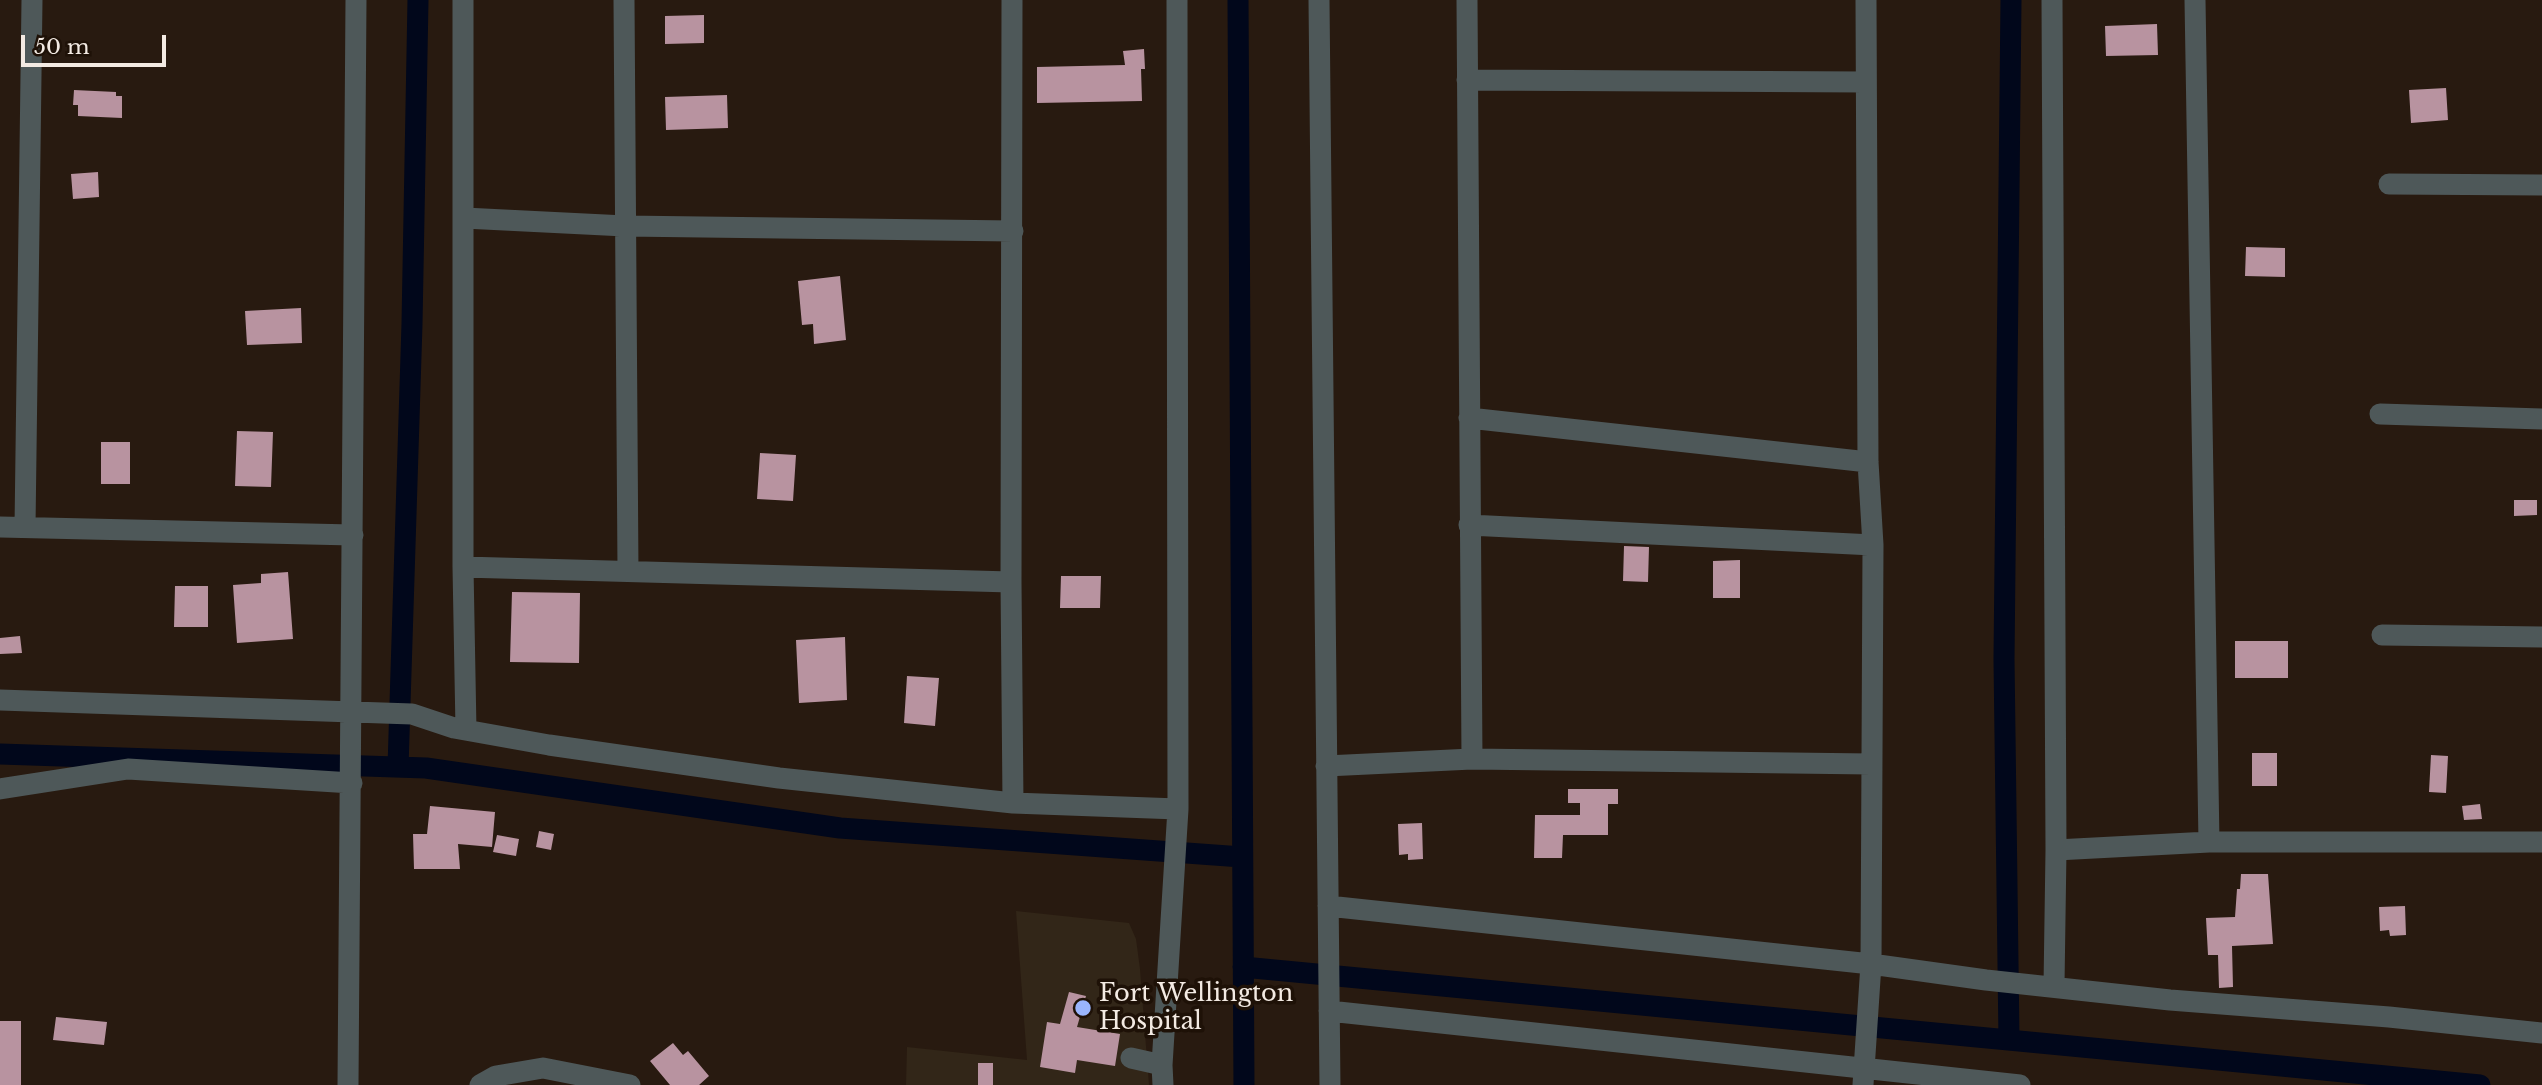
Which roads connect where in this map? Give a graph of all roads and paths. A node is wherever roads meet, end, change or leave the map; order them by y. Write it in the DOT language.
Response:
graph roads {
  1 [pos="32,0"];
  2 [pos="356,0"];
  3 [pos="463,0"];
  4 [pos="624,0"];
  5 [pos="1012,0"];
  6 [pos="1177,0"];
  7 [pos="1319,0"];
  8 [pos="1467,0"];
  9 [pos="1866,0"];
  10 [pos="2052,0"];
  11 [pos="2195,0"];
  12 [pos="1467,80"];
  13 [pos="1866,82"];
  14 [pos="2389,184"];
  15 [pos="2542,185"];
  16 [pos="464,218"];
  17 [pos="625,226"];
  18 [pos="1013,231"];
  19 [pos="2380,414"];
  20 [pos="1469,418"];
  21 [pos="2542,419"];
  22 [pos="1868,462"];
  23 [pos="1469,524"];
  24 [pos="0,527"];
  25 [pos="25,527"];
  26 [pos="353,535"];
  27 [pos="1873,545"];
  28 [pos="463,567"];
  29 [pos="628,571"];
  30 [pos="1011,582"];
  31 [pos="2382,635"];
  32 [pos="2542,637"];
  33 [pos="0,700"];
  34 [pos="352,713"];
  35 [pos="466,730"];
  36 [pos="1472,760"];
  37 [pos="1871,764"];
  38 [pos="1326,766"];
  39 [pos="352,783"];
  40 [pos="0,789"];
  41 [pos="1013,803"];
  42 [pos="1178,809"];
  43 [pos="2209,842"];
  44 [pos="2542,842"];
  45 [pos="2056,850"];
  46 [pos="1328,906"];
  47 [pos="1871,964"];
  48 [pos="2054,986"];
  49 [pos="1329,1011"];
  50 [pos="2542,1033"];
  51 [pos="1131,1058"];
  52 [pos="1162,1075"];
  53 [pos="1863,1077"];
  54 [pos="348,1085"];
  55 [pos="480,1085"];
  56 [pos="631,1085"];
  57 [pos="1330,1085"];
  58 [pos="2020,1085"];
  1 -- 25 [label="street"];
  2 -- 26 [label="street"];
  3 -- 16 [label="street"];
  4 -- 17 [label="street"];
  5 -- 18 [label="street"];
  6 -- 42 [label="street"];
  7 -- 38 [label="street"];
  8 -- 12 [label="street"];
  9 -- 13 [label="street"];
  10 -- 45 [label="street"];
  11 -- 43 [label="street"];
  12 -- 13 [label="street"];
  12 -- 20 [label="street"];
  13 -- 22 [label="street"];
  14 -- 15 [label="street"];
  16 -- 17 [label="street"];
  16 -- 28 [label="street"];
  17 -- 18 [label="street"];
  17 -- 29 [label="street"];
  18 -- 30 [label="street"];
  19 -- 21 [label="street"];
  20 -- 22 [label="street"];
  20 -- 23 [label="street"];
  22 -- 27 [label="street"];
  23 -- 27 [label="street"];
  23 -- 36 [label="street"];
  24 -- 25 [label="street"];
  25 -- 26 [label="street"];
  26 -- 34 [label="street"];
  27 -- 37 [label="street"];
  28 -- 29 [label="street"];
  28 -- 35 [label="street"];
  29 -- 30 [label="street"];
  30 -- 41 [label="street"];
  31 -- 32 [label="street"];
  33 -- 34 [label="street"];
  34 -- 35 [label="street"];
  34 -- 39 [label="street"];
  35 -- 41 [label="street"];
  36 -- 37 [label="street"];
  36 -- 38 [label="street"];
  37 -- 47 [label="street"];
  38 -- 46 [label="street"];
  39 -- 40 [label="street"];
  39 -- 54 [label="street"];
  41 -- 42 [label="street"];
  42 -- 52 [label="street"];
  43 -- 44 [label="street"];
  43 -- 45 [label="street"];
  45 -- 48 [label="street"];
  46 -- 47 [label="street"];
  46 -- 49 [label="street"];
  47 -- 48 [label="street"];
  47 -- 53 [label="street"];
  48 -- 50 [label="street"];
  49 -- 53 [label="street"];
  49 -- 57 [label="street"];
  51 -- 52 [label="street"];
  53 -- 58 [label="street"];
  55 -- 56 [label="street"];
}
